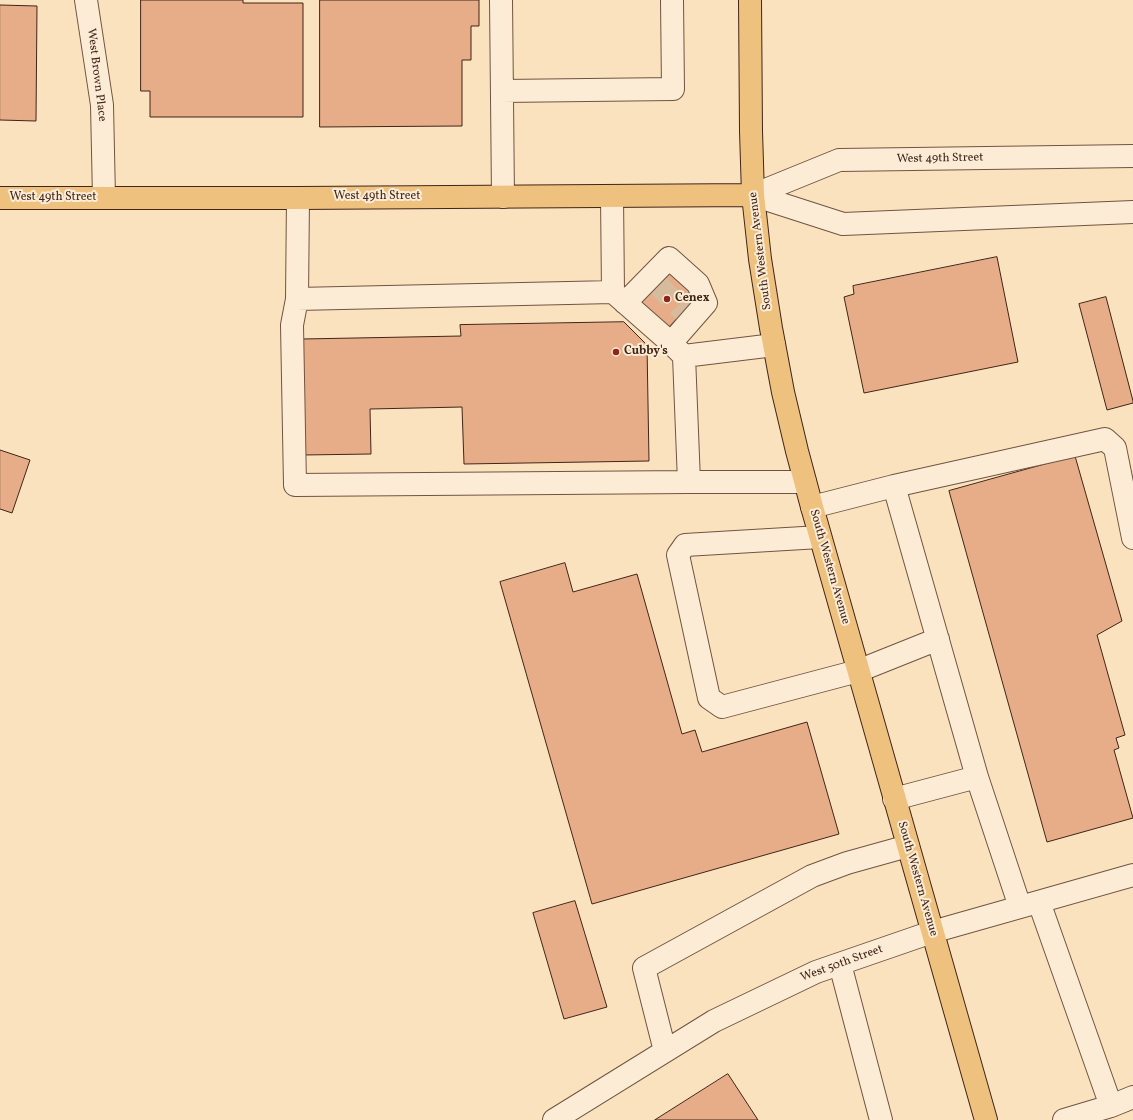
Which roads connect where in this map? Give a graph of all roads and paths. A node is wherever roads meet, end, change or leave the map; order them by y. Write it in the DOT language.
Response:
graph roads {
  1 [pos="86,0"];
  2 [pos="501,0"];
  3 [pos="672,0"];
  4 [pos="750,0"];
  5 [pos="502,92"];
  6 [pos="1133,156"];
  7 [pos="753,195"];
  8 [pos="503,196"];
  9 [pos="612,196"];
  10 [pos="0,198"];
  11 [pos="104,198"];
  12 [pos="298,198"];
  13 [pos="1133,212"];
  14 [pos="619,298"];
  15 [pos="297,299"];
  16 [pos="774,345"];
  17 [pos="678,350"];
  18 [pos="689,482"];
  19 [pos="805,482"];
  20 [pos="894,486"];
  21 [pos="812,507"];
  22 [pos="820,537"];
  23 [pos="1133,538"];
  24 [pos="938,639"];
  25 [pos="858,671"];
  26 [pos="977,777"];
  27 [pos="894,799"];
  28 [pos="908,846"];
  29 [pos="1133,875"];
  30 [pos="1029,905"];
  31 [pos="932,932"];
  32 [pos="840,964"];
  33 [pos="665,1051"];
  34 [pos="1133,1097"];
  35 [pos="1111,1106"];
  36 [pos="1075,1118"];
  37 [pos="554,1120"];
  38 [pos="881,1120"];
  39 [pos="986,1120"];
  1 -- 11 [label="street, West Brown Place"];
  2 -- 5 [label="street"];
  3 -- 5 [label="street"];
  4 -- 7 [label="main road, South Western Avenue"];
  5 -- 8 [label="street"];
  6 -- 7 [label="street, West 49th Street"];
  7 -- 9 [label="main road, West 49th Street"];
  7 -- 13 [label="street, West 49th Street"];
  7 -- 16 [label="main road, South Western Avenue"];
  8 -- 9 [label="main road, West 49th Street"];
  8 -- 12 [label="main road, West 49th Street"];
  9 -- 14 [label="street"];
  10 -- 11 [label="main road, West 49th Street"];
  11 -- 12 [label="main road, West 49th Street"];
  12 -- 15 [label="street"];
  14 -- 15 [label="street"];
  14 -- 17 [label="street"];
  14 -- 17 [label="street"];
  15 -- 18 [label="street"];
  16 -- 17 [label="street"];
  16 -- 19 [label="main road, South Western Avenue"];
  17 -- 18 [label="street"];
  18 -- 19 [label="street"];
  19 -- 21 [label="main road, South Western Avenue"];
  20 -- 21 [label="street"];
  20 -- 23 [label="street"];
  20 -- 24 [label="street"];
  21 -- 22 [label="main road, South Western Avenue"];
  22 -- 25 [label="main road, South Western Avenue"];
  22 -- 25 [label="street"];
  24 -- 25 [label="street"];
  24 -- 26 [label="street"];
  25 -- 27 [label="main road, South Western Avenue"];
  26 -- 27 [label="street"];
  26 -- 30 [label="street"];
  27 -- 28 [label="main road, South Western Avenue"];
  28 -- 31 [label="main road, South Western Avenue"];
  28 -- 33 [label="street"];
  29 -- 30 [label="street, West 50th Street"];
  30 -- 31 [label="street, West 50th Street"];
  30 -- 35 [label="street"];
  31 -- 32 [label="street, West 50th Street"];
  31 -- 39 [label="main road, South Western Avenue"];
  32 -- 33 [label="street, West 50th Street"];
  32 -- 38 [label="street"];
  33 -- 37 [label="street, West 50th Street"];
  34 -- 35 [label="street"];
  35 -- 36 [label="street"];
}
